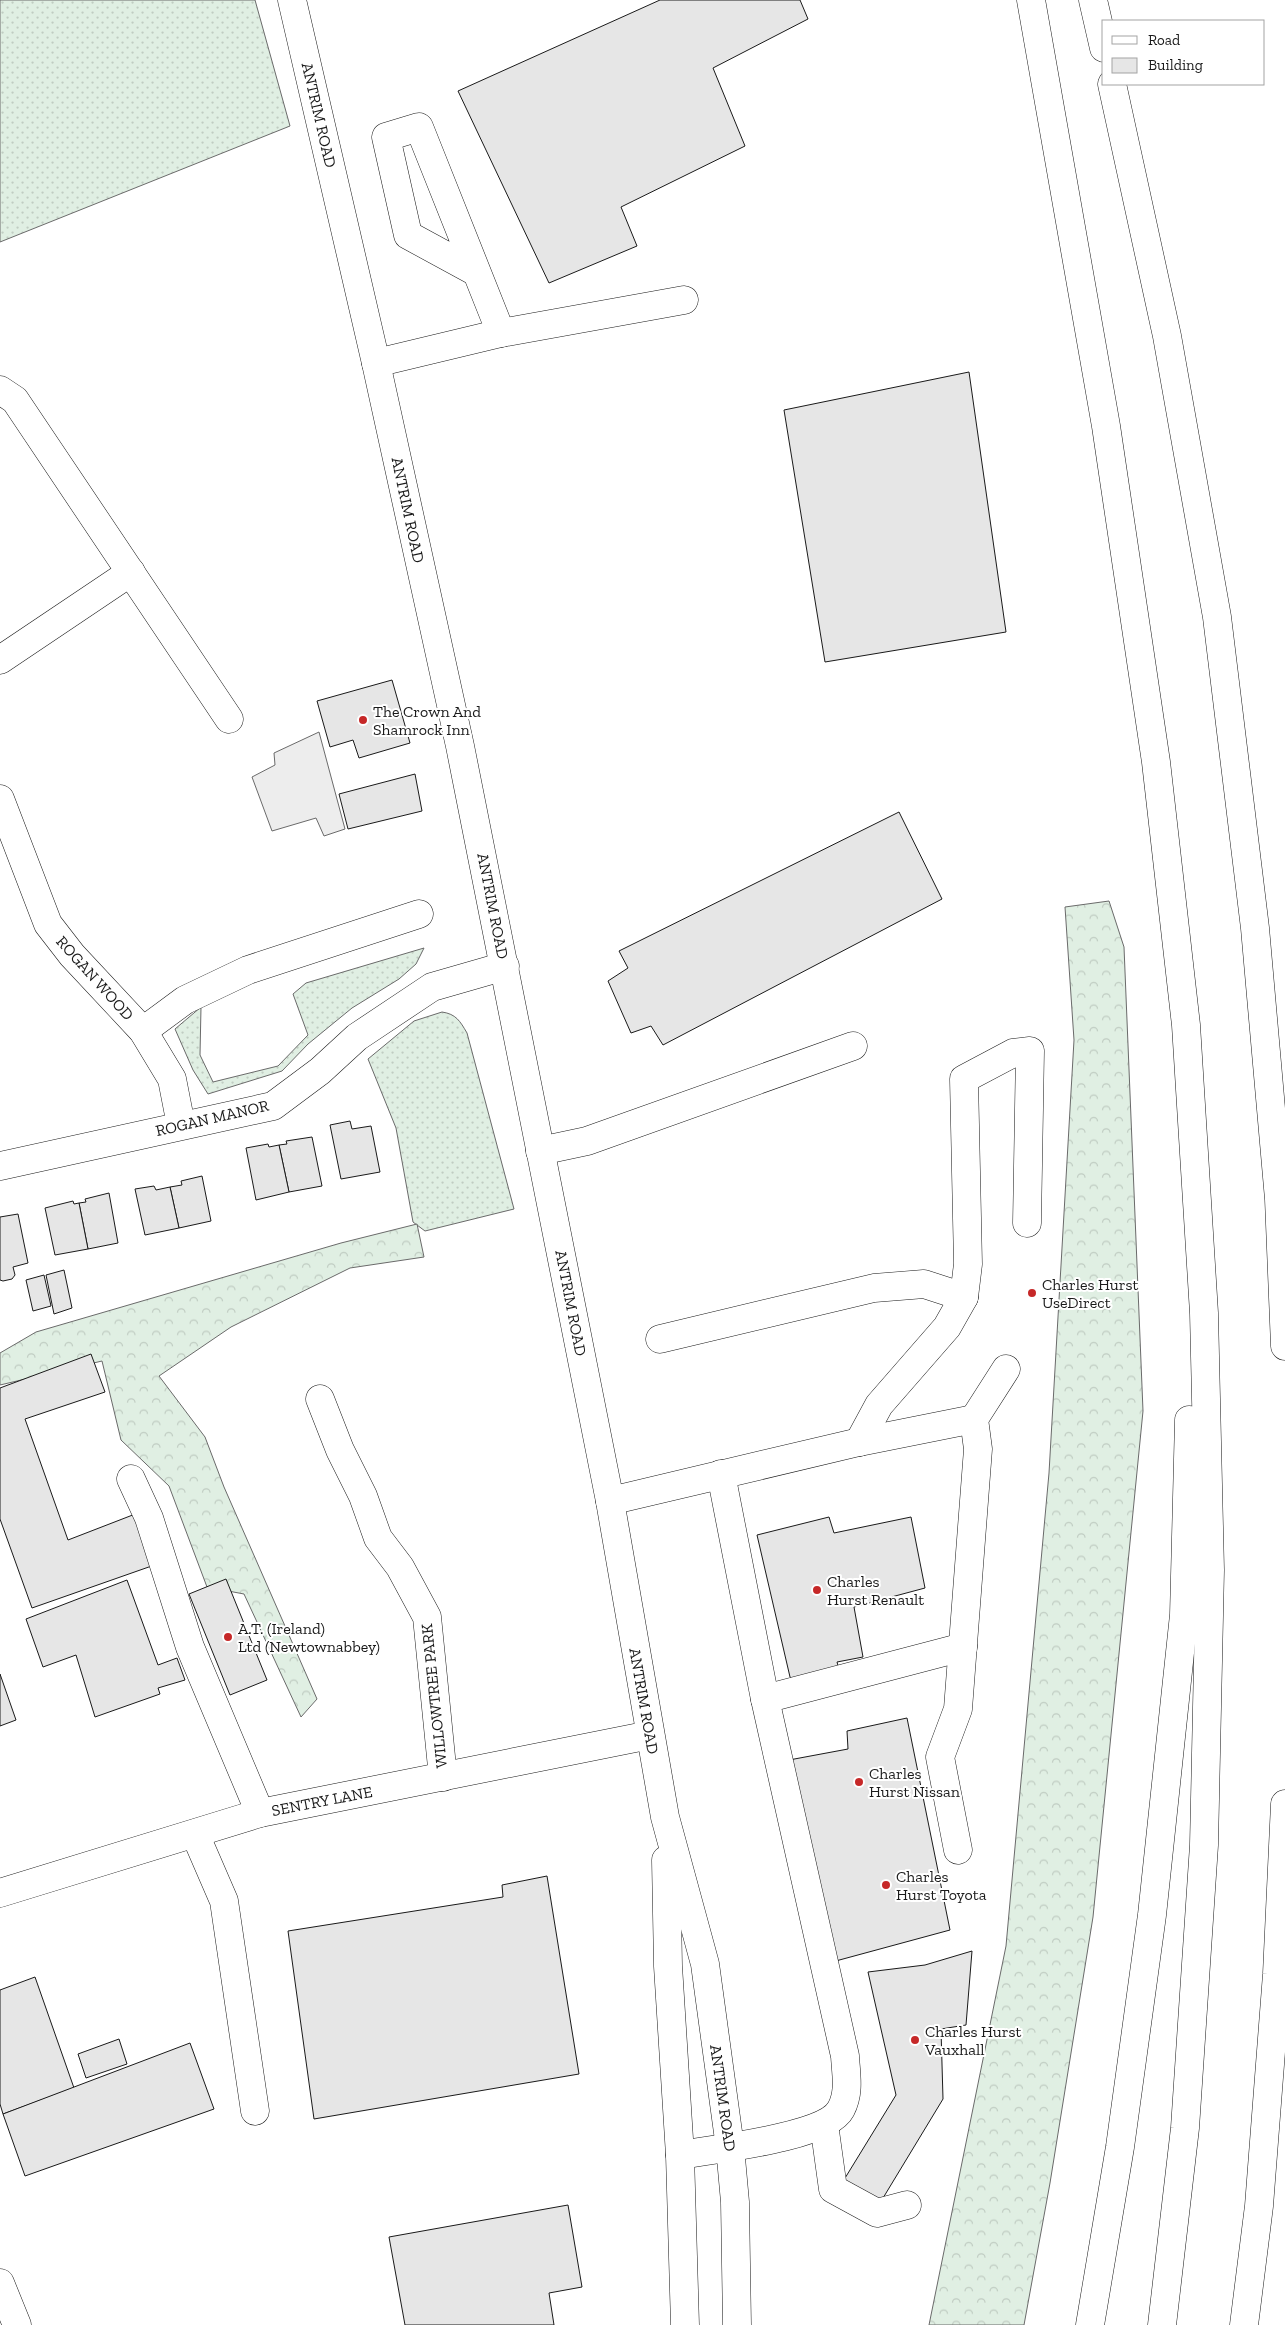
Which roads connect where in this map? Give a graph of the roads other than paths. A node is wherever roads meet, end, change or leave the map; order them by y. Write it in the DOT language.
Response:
graph roads {
  1 [pos="292,0"];
  2 [pos="1031,0"];
  3 [pos="1093,0"];
  4 [pos="1102,39"];
  5 [pos="1112,85"];
  6 [pos="476,272"];
  7 [pos="684,300"];
  8 [pos="500,332"];
  9 [pos="376,363"];
  10 [pos="0,390"];
  11 [pos="131,572"];
  12 [pos="0,660"];
  13 [pos="229,720"];
  14 [pos="0,799"];
  15 [pos="419,914"];
  16 [pos="1255,928"];
  17 [pos="505,966"];
  18 [pos="1186,1025"];
  19 [pos="143,1031"];
  20 [pos="853,1046"];
  21 [pos="182,1125"];
  22 [pos="540,1151"];
  23 [pos="0,1166"];
  24 [pos="1285,1179"];
  25 [pos="1027,1223"];
  26 [pos="964,1297"];
  27 [pos="660,1339"];
  28 [pos="1285,1346"];
  29 [pos="1006,1369"];
  30 [pos="320,1400"];
  31 [pos="974,1419"];
  32 [pos="859,1442"];
  33 [pos="721,1474"];
  34 [pos="131,1479"];
  35 [pos="610,1501"];
  36 [pos="963,1647"];
  37 [pos="765,1699"];
  38 [pos="650,1735"];
  39 [pos="443,1777"];
  40 [pos="1285,1804"];
  41 [pos="260,1813"];
  42 [pos="665,1817"];
  43 [pos="195,1834"];
  44 [pos="958,1850"];
  45 [pos="0,1893"];
  46 [pos="255,2111"];
  47 [pos="824,2124"];
  48 [pos="730,2147"];
  49 [pos="680,2155"];
  50 [pos="907,2204"];
  51 [pos="0,2283"];
  52 [pos="17,2325"];
  53 [pos="685,2325"];
  54 [pos="737,2325"];
  55 [pos="1090,2325"];
  56 [pos="1162,2325"];
  57 [pos="1244,2325"];
  1 -- 9 [label="main road, ANTRIM ROAD"];
  2 -- 18 [label="main road"];
  3 -- 4 [label="main road"];
  5 -- 16 [label="main road"];
  6 -- 6 [label="main road"];
  6 -- 8 [label="main road"];
  7 -- 8 [label="main road"];
  8 -- 9 [label="main road"];
  9 -- 17 [label="main road, ANTRIM ROAD"];
  10 -- 11 [label="main road"];
  11 -- 12 [label="main road"];
  11 -- 13 [label="main road"];
  14 -- 19 [label="main road, ROGAN WOOD"];
  15 -- 19 [label="main road"];
  16 -- 24 [label="main road"];
  16 -- 28 [label="main road"];
  17 -- 21 [label="main road, ROGAN MANOR"];
  17 -- 22 [label="main road, ANTRIM ROAD"];
  18 -- 55 [label="main road"];
  18 -- 56 [label="main road"];
  19 -- 21 [label="main road, ROGAN WOOD"];
  20 -- 22 [label="main road"];
  21 -- 23 [label="main road, ROGAN MANOR"];
  22 -- 35 [label="main road, ANTRIM ROAD"];
  25 -- 26 [label="main road"];
  26 -- 27 [label="main road"];
  26 -- 32 [label="main road"];
  29 -- 31 [label="main road"];
  30 -- 39 [label="main road, WILLOWTREE PARK"];
  31 -- 32 [label="main road"];
  31 -- 36 [label="main road"];
  32 -- 33 [label="main road"];
  33 -- 35 [label="main road"];
  33 -- 37 [label="main road"];
  34 -- 41 [label="main road"];
  35 -- 38 [label="main road, ANTRIM ROAD"];
  36 -- 37 [label="main road"];
  36 -- 44 [label="main road"];
  37 -- 47 [label="main road"];
  38 -- 39 [label="main road, SENTRY LANE"];
  38 -- 42 [label="main road, ANTRIM ROAD"];
  39 -- 41 [label="main road, SENTRY LANE"];
  40 -- 57 [label="main road"];
  41 -- 43 [label="main road, SENTRY LANE"];
  42 -- 48 [label="main road, ANTRIM ROAD"];
  42 -- 49 [label="main road, ANTRIM ROAD"];
  43 -- 45 [label="main road, SENTRY LANE"];
  43 -- 46 [label="main road"];
  47 -- 48 [label="main road"];
  47 -- 50 [label="main road"];
  48 -- 49 [label="main road"];
  48 -- 54 [label="main road, ANTRIM ROAD"];
  49 -- 53 [label="main road, ANTRIM ROAD"];
  51 -- 52 [label="main road"];
}
